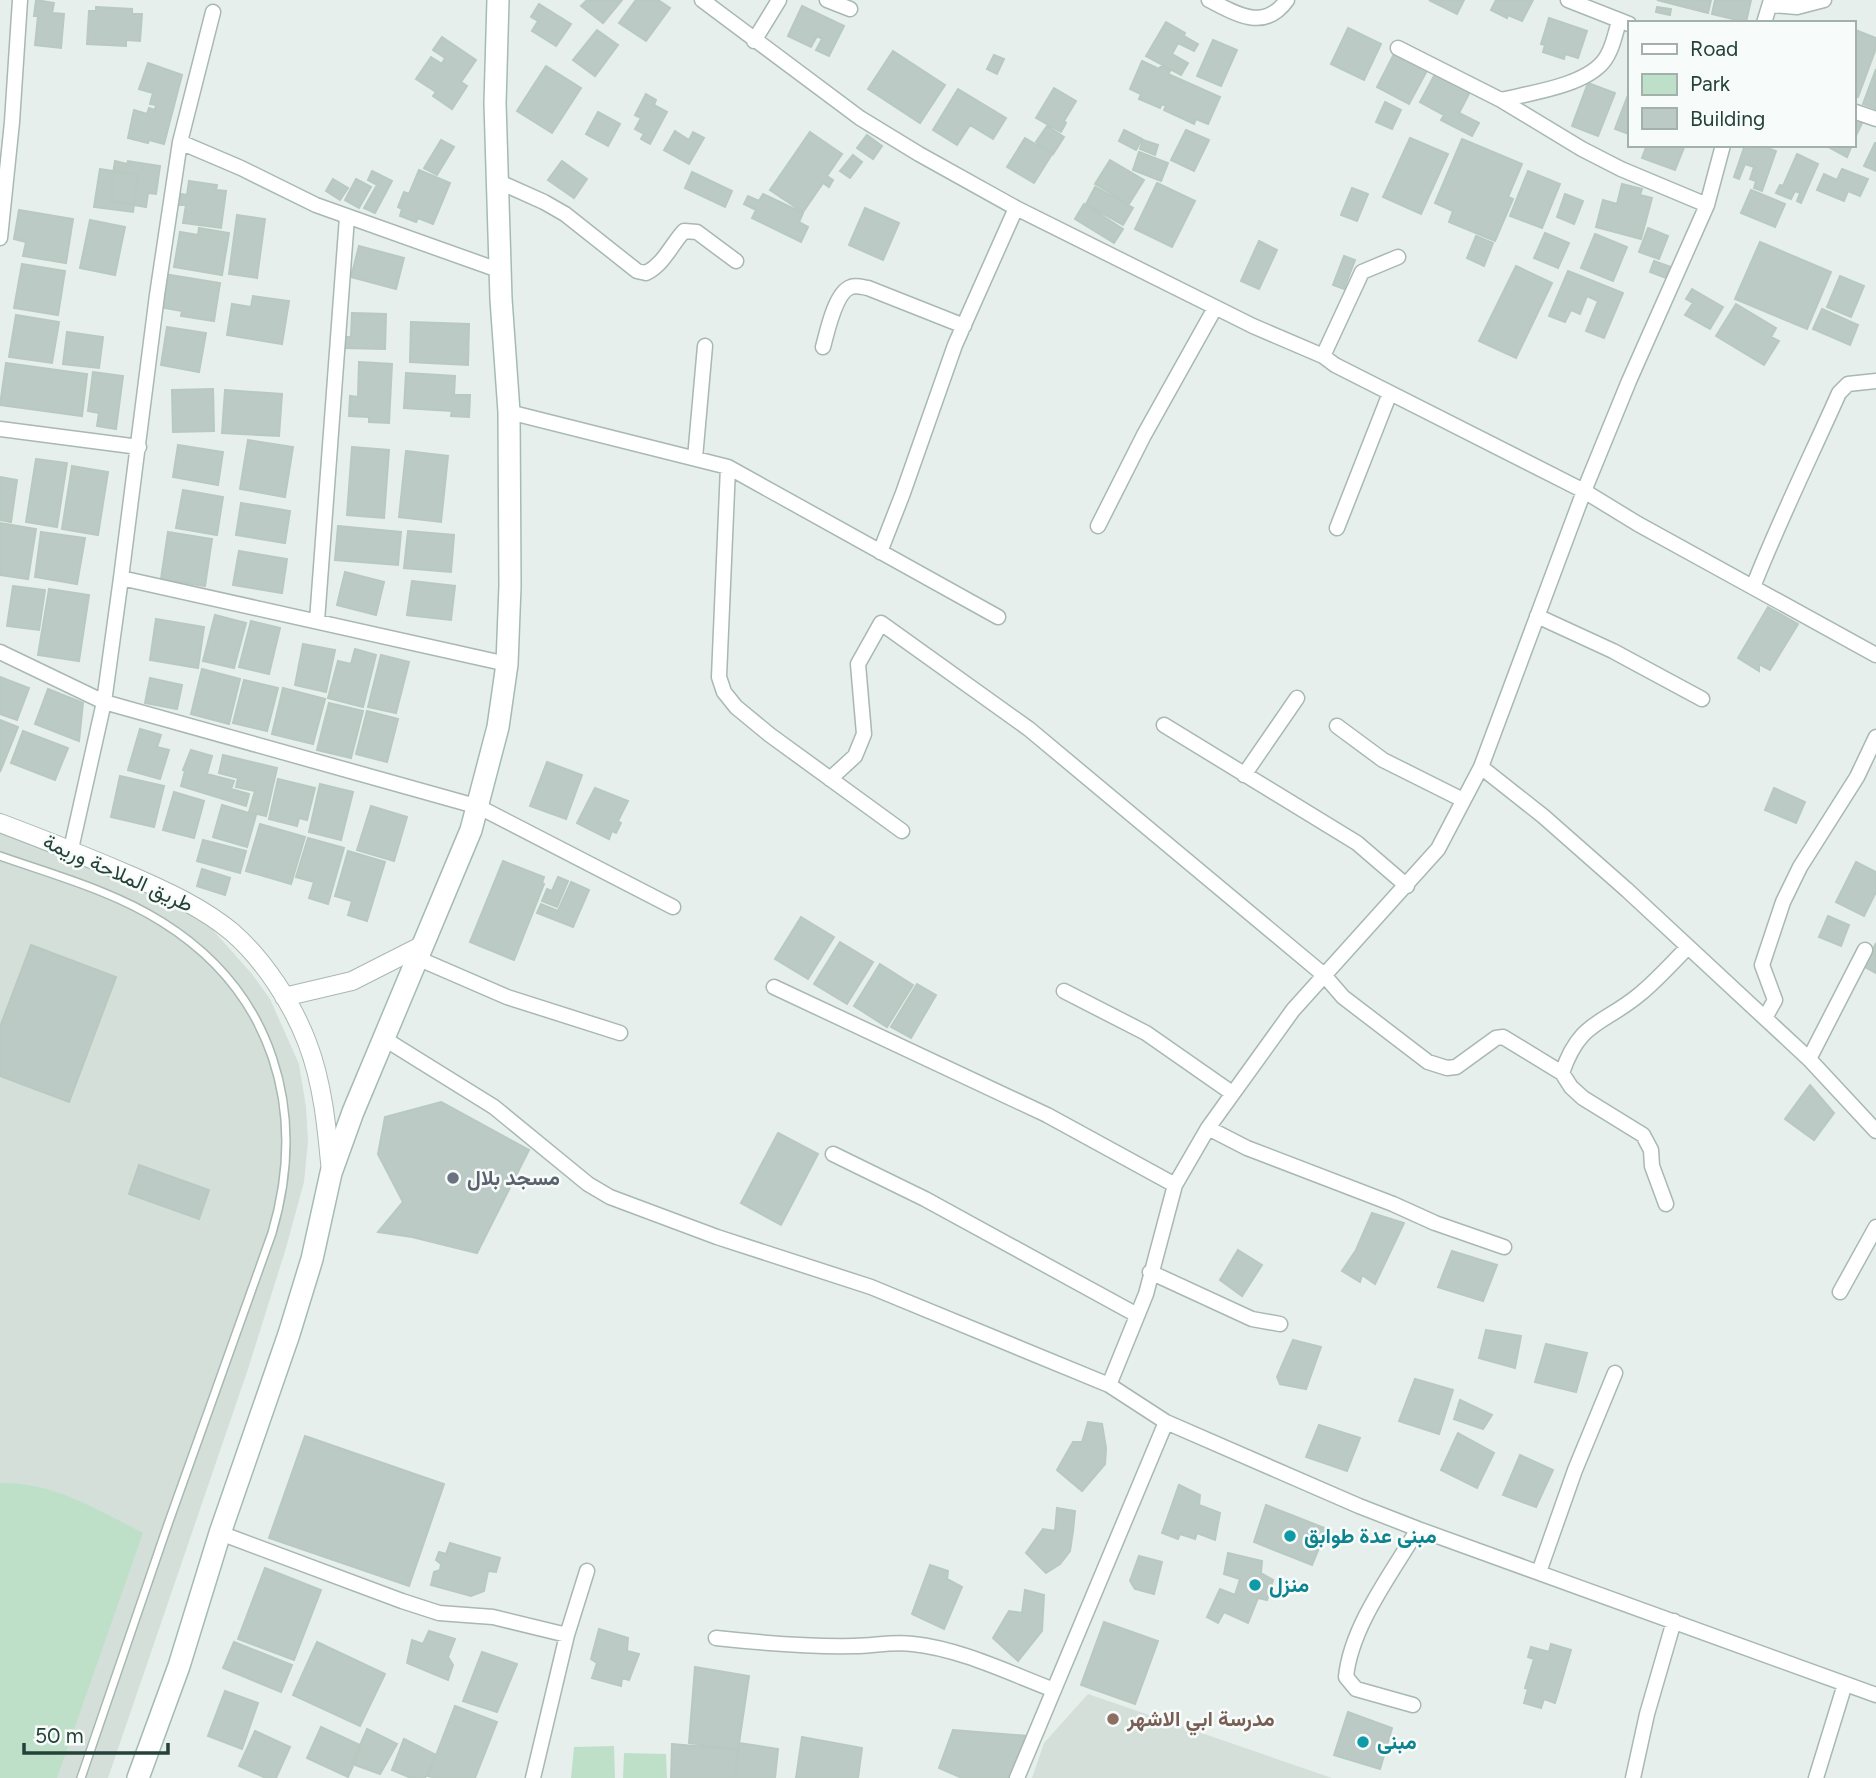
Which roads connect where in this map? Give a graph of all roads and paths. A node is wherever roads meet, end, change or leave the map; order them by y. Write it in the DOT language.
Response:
graph roads {
  1 [pos="20,0"];
  2 [pos="498,0"];
  3 [pos="702,0"];
  4 [pos="779,0"];
  5 [pos="827,0"];
  6 [pos="1209,0"];
  7 [pos="1287,0"];
  8 [pos="1568,0"];
  9 [pos="1824,0"];
  10 [pos="1770,2"];
  11 [pos="850,9"];
  12 [pos="213,12"];
  13 [pos="1765,21"];
  14 [pos="1624,23"];
  15 [pos="754,41"];
  16 [pos="1398,48"];
  17 [pos="1501,100"];
  18 [pos="1855,112"];
  19 [pos="1876,119"];
  20 [pos="180,142"];
  21 [pos="1722,147"];
  22 [pos="497,181"];
  23 [pos="1707,205"];
  24 [pos="1016,208"];
  25 [pos="347,217"];
  26 [pos="0,238"];
  27 [pos="1398,257"];
  28 [pos="736,261"];
  29 [pos="500,271"];
  30 [pos="1215,307"];
  31 [pos="964,327"];
  32 [pos="705,346"];
  33 [pos="823,347"];
  34 [pos="1323,356"];
  35 [pos="1876,381"];
  36 [pos="1390,393"];
  37 [pos="509,412"];
  38 [pos="0,429"];
  39 [pos="139,447"];
  40 [pos="695,458"];
  41 [pos="728,467"];
  42 [pos="1584,491"];
  43 [pos="1098,526"];
  44 [pos="1337,528"];
  45 [pos="880,552"];
  46 [pos="121,578"];
  47 [pos="1753,587"];
  48 [pos="1537,616"];
  49 [pos="998,617"];
  50 [pos="317,621"];
  51 [pos="0,652"];
  52 [pos="1876,655"];
  53 [pos="507,664"];
  54 [pos="1297,698"];
  55 [pos="1703,699"];
  56 [pos="104,702"];
  57 [pos="1164,724"];
  58 [pos="1337,726"];
  59 [pos="1876,737"];
  60 [pos="1482,767"];
  61 [pos="1244,775"];
  62 [pos="830,779"];
  63 [pos="1463,800"];
  64 [pos="479,807"];
  65 [pos="0,823"];
  66 [pos="902,831"];
  67 [pos="71,849"];
  68 [pos="0,856"];
  69 [pos="1407,886"];
  70 [pos="673,907"];
  71 [pos="1688,948"];
  72 [pos="1864,950"];
  73 [pos="419,952"];
  74 [pos="1324,975"];
  75 [pos="774,987"];
  76 [pos="1064,991"];
  77 [pos="284,998"];
  78 [pos="1765,1018"];
  79 [pos="620,1033"];
  80 [pos="383,1038"];
  81 [pos="1809,1059"];
  82 [pos="1562,1073"];
  83 [pos="1232,1093"];
  84 [pos="1208,1128"];
  85 [pos="1876,1131"];
  86 [pos="833,1154"];
  87 [pos="331,1174"];
  88 [pos="1175,1185"];
  89 [pos="1666,1204"];
  90 [pos="1876,1227"];
  91 [pos="1504,1247"];
  92 [pos="1150,1272"];
  93 [pos="1840,1292"];
  94 [pos="1137,1315"];
  95 [pos="1280,1324"];
  96 [pos="1615,1373"];
  97 [pos="1109,1385"];
  98 [pos="1166,1422"];
  99 [pos="1418,1529"];
  100 [pos="220,1533"];
  101 [pos="587,1571"];
  102 [pos="1539,1572"];
  103 [pos="1674,1621"];
  104 [pos="567,1635"];
  105 [pos="716,1638"];
  106 [pos="1845,1684"];
  107 [pos="1054,1690"];
  108 [pos="1876,1695"];
  109 [pos="1413,1705"];
  110 [pos="81,1778"];
  111 [pos="138,1778"];
  112 [pos="533,1778"];
  113 [pos="1017,1778"];
  114 [pos="1633,1778"];
  115 [pos="1816,1778"];
  1 -- 26 [label="street"];
  2 -- 22 [label="main road"];
  3 -- 15 [label="street"];
  4 -- 15 [label="street"];
  5 -- 11 [label="street"];
  6 -- 7 [label="street"];
  8 -- 14 [label="street"];
  9 -- 10 [label="street"];
  10 -- 13 [label="street"];
  12 -- 20 [label="street"];
  14 -- 17 [label="street"];
  15 -- 24 [label="street"];
  16 -- 17 [label="street"];
  17 -- 23 [label="street"];
  18 -- 19 [label="street"];
  20 -- 25 [label="street"];
  20 -- 39 [label="street"];
  21 -- 23 [label="street"];
  22 -- 28 [label="street"];
  22 -- 29 [label="main road"];
  23 -- 42 [label="street"];
  24 -- 30 [label="street"];
  24 -- 31 [label="street"];
  25 -- 29 [label="street"];
  25 -- 50 [label="street"];
  27 -- 34 [label="street"];
  29 -- 37 [label="main road"];
  30 -- 34 [label="street"];
  30 -- 43 [label="street"];
  31 -- 33 [label="street"];
  31 -- 45 [label="street"];
  32 -- 40 [label="street"];
  34 -- 36 [label="street"];
  35 -- 47 [label="street"];
  36 -- 42 [label="street"];
  36 -- 44 [label="street"];
  37 -- 40 [label="street"];
  37 -- 53 [label="main road"];
  38 -- 39 [label="street"];
  39 -- 46 [label="street"];
  40 -- 41 [label="street"];
  41 -- 45 [label="street"];
  41 -- 62 [label="street"];
  42 -- 47 [label="street"];
  42 -- 48 [label="street"];
  45 -- 49 [label="street"];
  46 -- 50 [label="street"];
  46 -- 56 [label="street"];
  47 -- 52 [label="street"];
  48 -- 55 [label="street"];
  48 -- 60 [label="street"];
  50 -- 53 [label="street"];
  51 -- 56 [label="street"];
  53 -- 64 [label="main road"];
  54 -- 61 [label="street"];
  56 -- 64 [label="street"];
  56 -- 67 [label="street"];
  57 -- 61 [label="street"];
  58 -- 63 [label="street"];
  59 -- 78 [label="street"];
  60 -- 63 [label="street"];
  60 -- 71 [label="street"];
  61 -- 69 [label="street"];
  62 -- 66 [label="street"];
  62 -- 74 [label="street"];
  63 -- 69 [label="street"];
  64 -- 70 [label="street"];
  64 -- 73 [label="main road"];
  65 -- 67 [label="street, طريق الملاحة وريمة"];
  67 -- 77 [label="street, طريق الملاحة وريمة"];
  68 -- 110 [label="lane"];
  69 -- 74 [label="street"];
  71 -- 78 [label="street"];
  71 -- 82 [label="street"];
  72 -- 81 [label="street"];
  73 -- 77 [label="street"];
  73 -- 79 [label="street"];
  73 -- 80 [label="main road"];
  74 -- 82 [label="street"];
  74 -- 83 [label="street"];
  75 -- 88 [label="street"];
  76 -- 83 [label="street"];
  77 -- 87 [label="street, طريق الملاحة وريمة"];
  78 -- 81 [label="street"];
  80 -- 87 [label="main road"];
  80 -- 97 [label="street"];
  81 -- 85 [label="street"];
  82 -- 89 [label="street"];
  83 -- 84 [label="street"];
  84 -- 88 [label="street"];
  84 -- 91 [label="street"];
  86 -- 94 [label="street"];
  87 -- 100 [label="main road"];
  88 -- 92 [label="street"];
  90 -- 93 [label="street"];
  92 -- 94 [label="street"];
  92 -- 95 [label="street"];
  94 -- 97 [label="street"];
  96 -- 102 [label="street"];
  97 -- 98 [label="street"];
  98 -- 99 [label="street"];
  98 -- 107 [label="street"];
  99 -- 102 [label="street"];
  99 -- 109 [label="street"];
  100 -- 104 [label="street"];
  100 -- 111 [label="main road"];
  101 -- 104 [label="street"];
  102 -- 103 [label="street"];
  103 -- 106 [label="street"];
  103 -- 114 [label="street"];
  104 -- 112 [label="street"];
  105 -- 107 [label="street"];
  106 -- 108 [label="street"];
  106 -- 115 [label="street"];
  107 -- 113 [label="street"];
}
